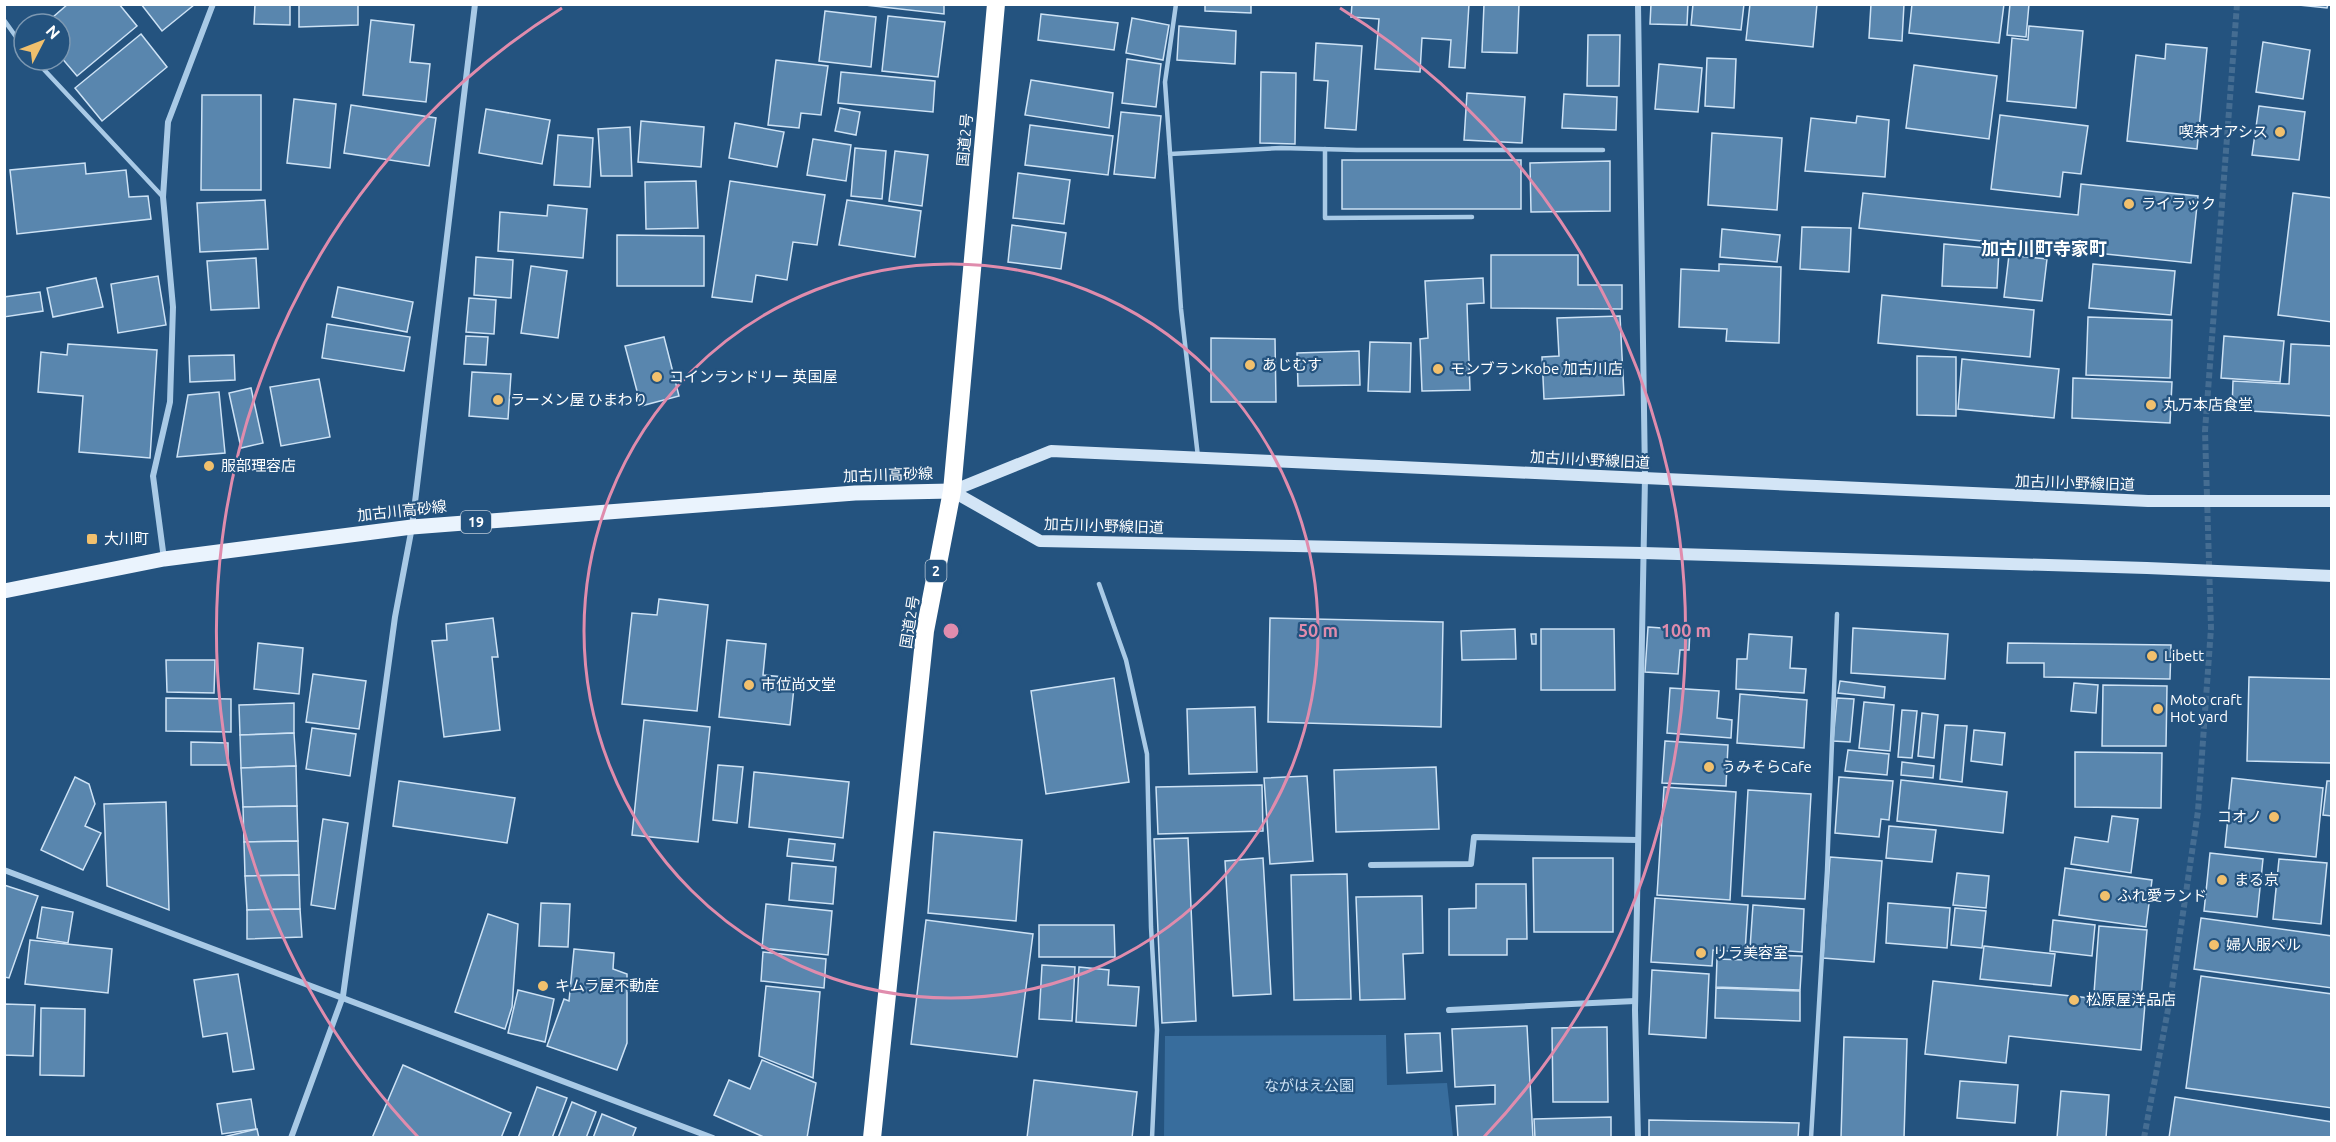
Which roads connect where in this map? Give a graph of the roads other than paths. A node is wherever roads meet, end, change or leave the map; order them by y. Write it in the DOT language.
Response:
graph roads {
  1 [pos="213,4"];
  2 [pos="475,4"];
  3 [pos="996,4"];
  4 [pos="1176,4"];
  5 [pos="1638,4"];
  6 [pos="46,72"];
  7 [pos="1325,149"];
  8 [pos="1603,150"];
  9 [pos="1170,154"];
  10 [pos="163,197"];
  11 [pos="1473,217"];
  12 [pos="1198,457"];
  13 [pos="1645,477"];
  14 [pos="952,491"];
  15 [pos="2331,501"];
  16 [pos="412,527"];
  17 [pos="1643,553"];
  18 [pos="164,559"];
  19 [pos="2331,576"];
  20 [pos="1099,585"];
  21 [pos="4,591"];
  22 [pos="1837,615"];
  23 [pos="1638,840"];
  24 [pos="1371,865"];
  25 [pos="4,870"];
  26 [pos="343,996"];
  27 [pos="1635,1001"];
  28 [pos="1449,1010"];
  29 [pos="291,1137"];
  30 [pos="712,1137"];
  31 [pos="872,1137"];
  32 [pos="1152,1137"];
  33 [pos="1638,1137"];
  34 [pos="1812,1137"];
  1 -- 10 [label="street"];
  2 -- 16 [label="street"];
  3 -- 14 [label="highway, 国道2号 / 2"];
  4 -- 9 [label="lane"];
  5 -- 13 [label="street"];
  6 -- 10 [label="lane"];
  7 -- 8 [label="lane"];
  7 -- 9 [label="lane"];
  7 -- 11 [label="lane"];
  9 -- 12 [label="lane"];
  10 -- 18 [label="street"];
  12 -- 13 [label="street, 加古川小野線旧道"];
  12 -- 14 [label="street, 加古川小野線旧道"];
  13 -- 15 [label="street, 加古川小野線旧道"];
  13 -- 17 [label="street"];
  14 -- 16 [label="main road, 加古川高砂線 / 19"];
  14 -- 17 [label="street, 加古川小野線旧道"];
  14 -- 31 [label="highway, 国道2号 / 2"];
  16 -- 18 [label="main road, 加古川高砂線 / 19"];
  16 -- 26 [label="street"];
  17 -- 19 [label="street, 加古川小野線旧道"];
  17 -- 23 [label="street"];
  18 -- 21 [label="main road, 加古川高砂線 / 19"];
  20 -- 32 [label="lane"];
  22 -- 34 [label="lane"];
  23 -- 24 [label="street"];
  23 -- 27 [label="street"];
  25 -- 26 [label="street"];
  26 -- 29 [label="street"];
  26 -- 30 [label="street"];
  27 -- 28 [label="street"];
  27 -- 33 [label="street"];
}
